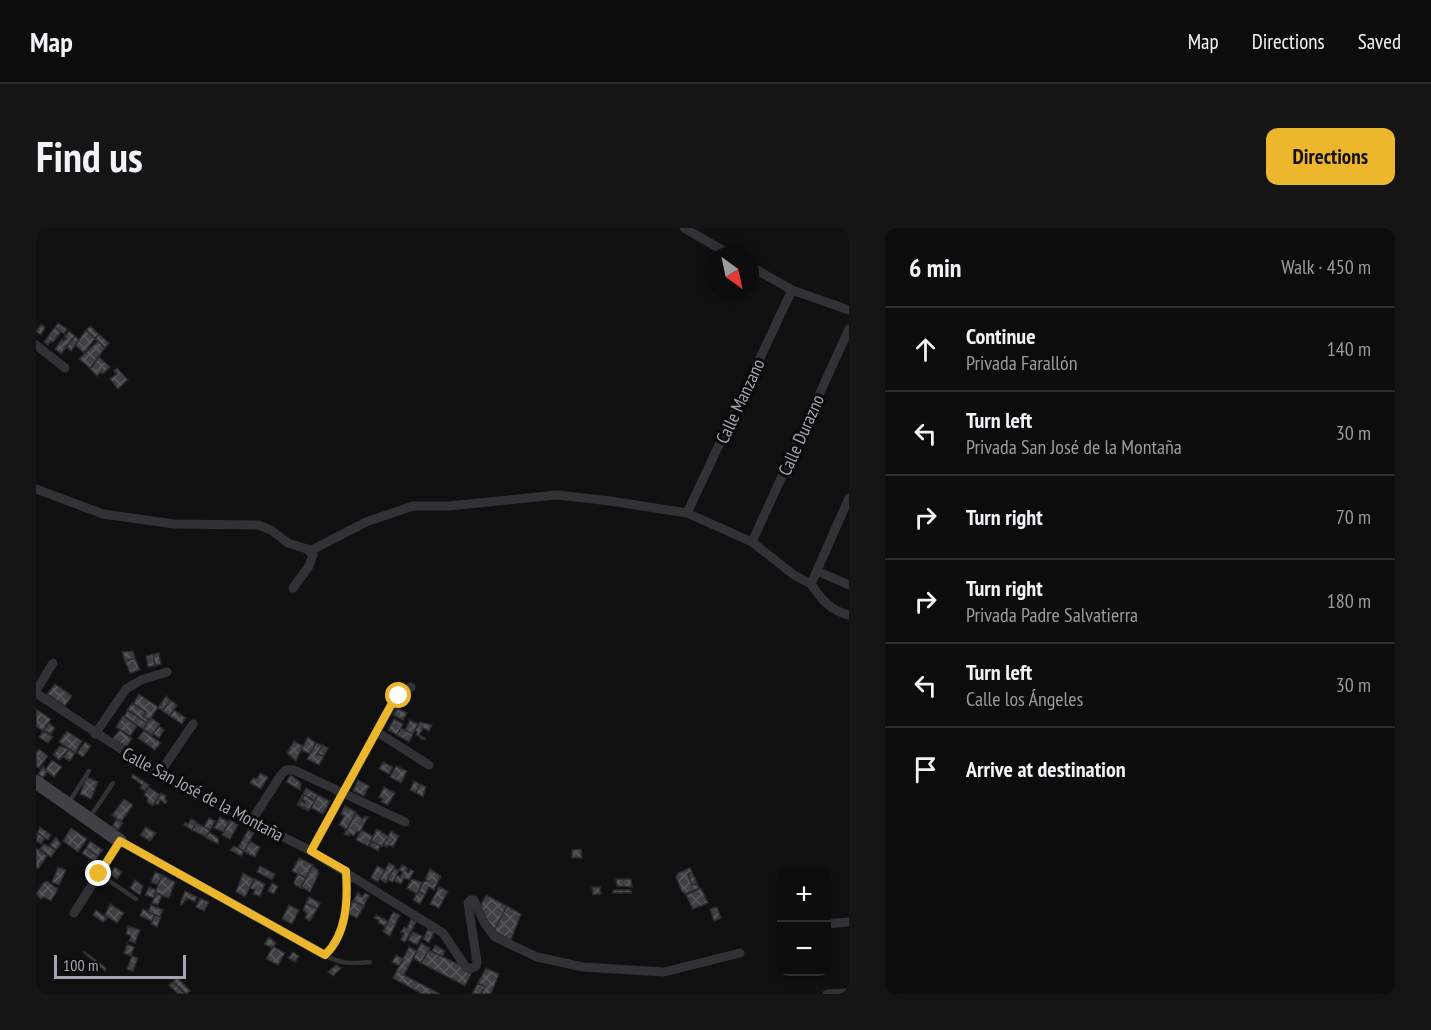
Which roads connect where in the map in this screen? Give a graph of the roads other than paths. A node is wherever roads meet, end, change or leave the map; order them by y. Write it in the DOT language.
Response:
graph roads {
  1 [pos="684,228"];
  2 [pos="715,246"];
  3 [pos="759,271"];
  4 [pos="792,290"];
  5 [pos="849,310"];
  6 [pos="849,329"];
  7 [pos="36,345"];
  8 [pos="65,368"];
  9 [pos="36,489"];
  10 [pos="849,498"];
  11 [pos="687,513"];
  12 [pos="752,542"];
  13 [pos="310,552"];
  14 [pos="817,571"];
  15 [pos="811,584"];
  16 [pos="849,585"];
  17 [pos="293,588"];
  18 [pos="849,615"];
  19 [pos="53,663"];
  20 [pos="167,672"];
  21 [pos="411,687"];
  22 [pos="36,692"];
  23 [pos="193,724"];
  24 [pos="377,732"];
  25 [pos="95,734"];
  26 [pos="429,765"];
  27 [pos="89,771"];
  28 [pos="159,774"];
  29 [pos="113,783"];
  30 [pos="38,788"];
  31 [pos="344,793"];
  32 [pos="68,804"];
  33 [pos="88,819"];
  34 [pos="252,820"];
  35 [pos="405,822"];
  36 [pos="120,841"];
  37 [pos="311,851"];
  38 [pos="346,871"];
  39 [pos="99,874"];
  40 [pos="136,899"];
  41 [pos="74,913"];
  42 [pos="849,922"];
  43 [pos="831,924"];
  44 [pos="740,953"];
  45 [pos="325,955"];
  46 [pos="369,962"];
  47 [pos="849,993"];
  48 [pos="827,994"];
  1 -- 2 [label="street"];
  3 -- 4 [label="street"];
  4 -- 5 [label="street"];
  4 -- 11 [label="street, Calle Manzano"];
  6 -- 12 [label="street, Calle Durazno"];
  7 -- 8 [label="street"];
  9 -- 13 [label="street"];
  10 -- 14 [label="street"];
  11 -- 12 [label="street"];
  11 -- 13 [label="street"];
  12 -- 15 [label="street"];
  13 -- 17 [label="street"];
  14 -- 15 [label="street"];
  14 -- 16 [label="street"];
  15 -- 18 [label="street"];
  19 -- 22 [label="street"];
  20 -- 25 [label="street"];
  21 -- 24 [label="street"];
  22 -- 25 [label="street, Calle San José de la Montaña"];
  23 -- 28 [label="street"];
  24 -- 26 [label="street"];
  24 -- 31 [label="street"];
  25 -- 28 [label="street, Calle San José de la Montaña"];
  27 -- 32 [label="lane"];
  28 -- 34 [label="street, Calle San José de la Montaña"];
  29 -- 33 [label="lane"];
  30 -- 32 [label="street"];
  31 -- 34 [label="street"];
  31 -- 35 [label="street"];
  31 -- 37 [label="street"];
  32 -- 33 [label="street"];
  33 -- 36 [label="street"];
  34 -- 37 [label="street, Calle San José de la Montaña"];
  36 -- 39 [label="street"];
  36 -- 45 [label="street"];
  37 -- 38 [label="street, Calle San José de la Montaña"];
  38 -- 44 [label="street, Calle San José de la Montaña"];
  38 -- 45 [label="street"];
  39 -- 40 [label="lane"];
  39 -- 41 [label="street"];
  42 -- 43 [label="street"];
  45 -- 46 [label="lane"];
  47 -- 48 [label="street"];
}
